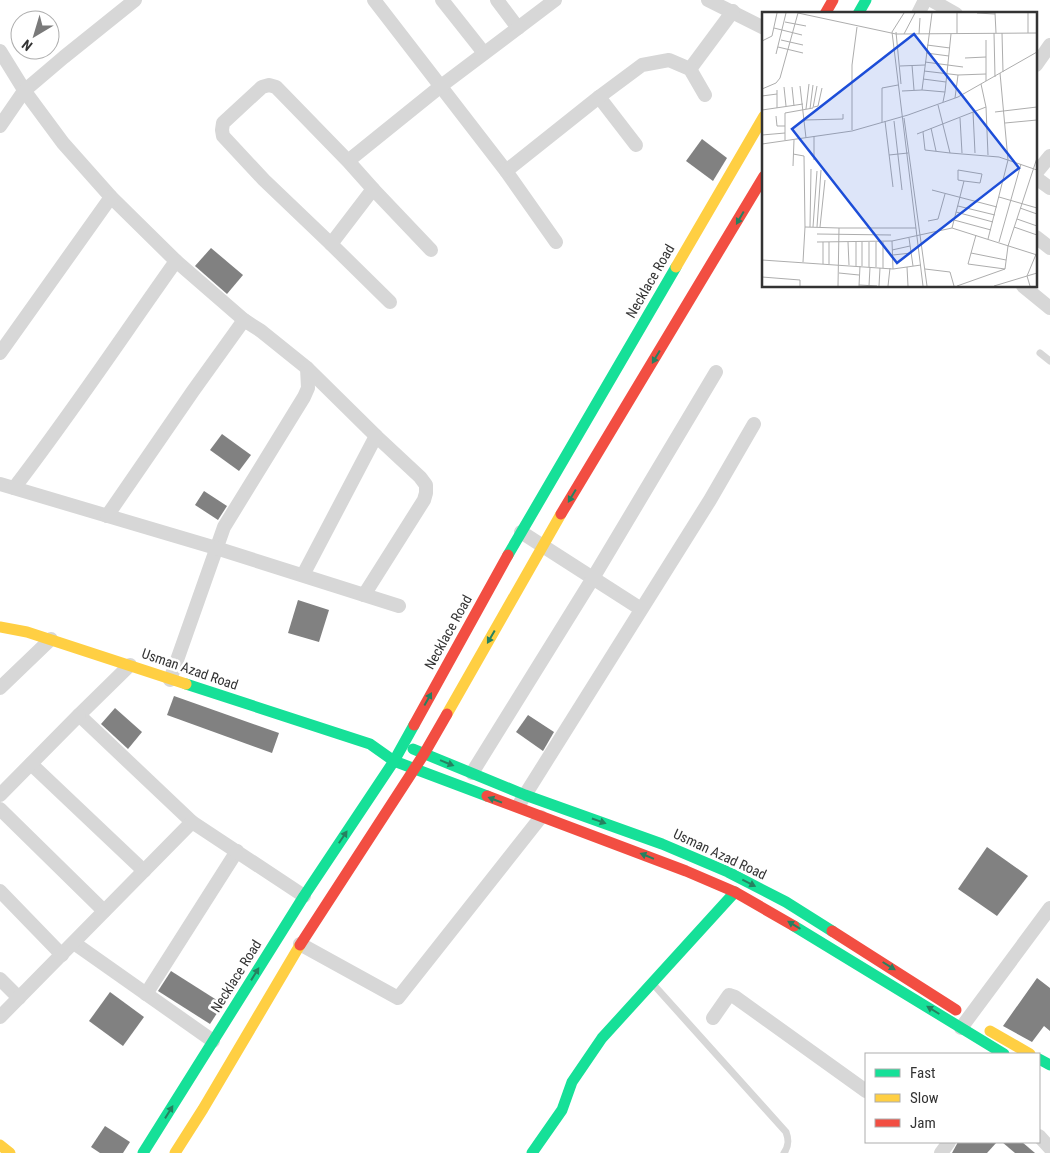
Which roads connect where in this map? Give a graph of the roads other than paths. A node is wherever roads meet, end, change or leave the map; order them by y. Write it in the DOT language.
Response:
graph roads {
  1 [pos="135,0"];
  2 [pos="374,0"];
  3 [pos="442,0"];
  4 [pos="497,0"];
  5 [pos="555,0"];
  6 [pos="708,0"];
  7 [pos="833,0"];
  8 [pos="866,0"];
  9 [pos="926,0"];
  10 [pos="931,0"];
  11 [pos="733,11"];
  12 [pos="826,12"];
  13 [pos="859,12"];
  14 [pos="919,12"];
  15 [pos="952,12"];
  16 [pos="762,27"];
  17 [pos="518,28"];
  18 [pos="1050,45"];
  19 [pos="0,51"];
  20 [pos="484,53"];
  21 [pos="1038,60"];
  22 [pos="690,69"];
  23 [pos="441,86"];
  24 [pos="24,91"];
  25 [pos="705,95"];
  26 [pos="599,97"];
  27 [pos="762,119"];
  28 [pos="0,126"];
  29 [pos="636,145"];
  30 [pos="1050,156"];
  31 [pos="348,161"];
  32 [pos="506,171"];
  33 [pos="1038,171"];
  34 [pos="762,179"];
  35 [pos="1038,179"];
  36 [pos="1050,188"];
  37 [pos="373,189"];
  38 [pos="111,197"];
  39 [pos="1038,239"];
  40 [pos="556,242"];
  41 [pos="331,244"];
  42 [pos="1050,248"];
  43 [pos="431,250"];
  44 [pos="176,261"];
  45 [pos="1025,288"];
  46 [pos="390,302"];
  47 [pos="1050,308"];
  48 [pos="244,320"];
  49 [pos="0,353"];
  50 [pos="1040,353"];
  51 [pos="1050,361"];
  52 [pos="307,368"];
  53 [pos="716,372"];
  54 [pos="754,424"];
  55 [pos="376,436"];
  56 [pos="0,484"];
  57 [pos="14,488"];
  58 [pos="107,516"];
  59 [pos="521,532"];
  60 [pos="542,546"];
  61 [pos="216,548"];
  62 [pos="303,576"];
  63 [pos="593,578"];
  64 [pos="364,595"];
  65 [pos="399,606"];
  66 [pos="641,608"];
  67 [pos="0,627"];
  68 [pos="51,639"];
  69 [pos="130,664"];
  70 [pos="170,680"];
  71 [pos="0,688"];
  72 [pos="79,715"];
  73 [pos="370,744"];
  74 [pos="402,745"];
  75 [pos="424,754"];
  76 [pos="394,761"];
  77 [pos="31,764"];
  78 [pos="414,769"];
  79 [pos="472,773"];
  80 [pos="525,794"];
  81 [pos="0,795"];
  82 [pos="518,808"];
  83 [pos="0,809"];
  84 [pos="541,817"];
  85 [pos="192,822"];
  86 [pos="237,852"];
  87 [pos="144,871"];
  88 [pos="0,892"];
  89 [pos="736,892"];
  90 [pos="304,896"];
  91 [pos="1050,908"];
  92 [pos="104,911"];
  93 [pos="74,943"];
  94 [pos="300,944"];
  95 [pos="62,955"];
  96 [pos="0,979"];
  97 [pos="652,982"];
  98 [pos="146,994"];
  99 [pos="19,998"];
  100 [pos="0,1018"];
  101 [pos="713,1018"];
  102 [pos="971,1024"];
  103 [pos="213,1041"];
  104 [pos="1007,1051"];
  105 [pos="1022,1053"];
  106 [pos="865,1090"];
  107 [pos="1040,1137"];
  108 [pos="0,1146"];
  109 [pos="1050,1148"];
  110 [pos="10,1153"];
  111 [pos="143,1153"];
  112 [pos="175,1153"];
  113 [pos="532,1153"];
  114 [pos="784,1153"];
  1 -- 24 [label="street"];
  2 -- 23 [label="street"];
  3 -- 20 [label="street"];
  4 -- 17 [label="street"];
  5 -- 17 [label="street"];
  6 -- 11 [label="street"];
  7 -- 12 [label="main road"];
  8 -- 13 [label="main road"];
  9 -- 14 [label="street"];
  10 -- 15 [label="street"];
  11 -- 16 [label="street"];
  11 -- 22 [label="street"];
  17 -- 20 [label="street"];
  18 -- 21 [label="street"];
  19 -- 24 [label="street"];
  20 -- 23 [label="street"];
  22 -- 25 [label="street"];
  22 -- 26 [label="street"];
  23 -- 31 [label="street"];
  23 -- 32 [label="street"];
  24 -- 28 [label="street"];
  24 -- 38 [label="street"];
  26 -- 29 [label="street"];
  26 -- 32 [label="street"];
  27 -- 59 [label="main road, Necklace Road"];
  30 -- 33 [label="street"];
  31 -- 37 [label="street"];
  31 -- 41 [label="street"];
  32 -- 40 [label="street"];
  34 -- 60 [label="main road, one-way"];
  35 -- 36 [label="street"];
  37 -- 41 [label="street"];
  37 -- 43 [label="street"];
  38 -- 44 [label="street"];
  38 -- 49 [label="street"];
  39 -- 42 [label="street"];
  41 -- 46 [label="street"];
  44 -- 48 [label="street"];
  44 -- 57 [label="street"];
  45 -- 47 [label="street"];
  48 -- 52 [label="street"];
  48 -- 58 [label="street"];
  50 -- 51 [label="lane"];
  52 -- 55 [label="street"];
  52 -- 61 [label="street"];
  53 -- 63 [label="street"];
  54 -- 66 [label="street"];
  55 -- 62 [label="street"];
  55 -- 64 [label="street"];
  56 -- 57 [label="street"];
  57 -- 58 [label="street"];
  58 -- 61 [label="street"];
  59 -- 60 [label="street"];
  74 -- 59 [label="main road, Necklace Road, one-way"];
  60 -- 63 [label="street"];
  60 -- 75 [label="main road, one-way"];
  61 -- 62 [label="street"];
  61 -- 70 [label="street"];
  62 -- 64 [label="street"];
  63 -- 66 [label="street"];
  63 -- 79 [label="street"];
  64 -- 65 [label="street"];
  66 -- 80 [label="street"];
  67 -- 68 [label="main road, Usman Azad Road"];
  68 -- 69 [label="main road, Usman Azad Road"];
  68 -- 71 [label="street"];
  69 -- 70 [label="main road, Usman Azad Road"];
  69 -- 72 [label="street"];
  70 -- 73 [label="main road, Usman Azad Road"];
  72 -- 77 [label="street"];
  72 -- 85 [label="street"];
  73 -- 74 [label="main road, Usman Azad Road"];
  73 -- 76 [label="main road, Usman Azad Road"];
  74 -- 75 [label="main road, Usman Azad Road"];
  74 -- 76 [label="main road, Necklace Road"];
  75 -- 78 [label="main road"];
  75 -- 79 [label="main road, Usman Azad Road, one-way"];
  76 -- 78 [label="main road, Usman Azad Road"];
  90 -- 76 [label="main road, Necklace Road, one-way"];
  77 -- 81 [label="street"];
  77 -- 87 [label="street"];
  82 -- 78 [label="main road, Usman Azad Road, one-way"];
  78 -- 94 [label="main road"];
  79 -- 80 [label="main road, Usman Azad Road"];
  80 -- 82 [label="street"];
  80 -- 102 [label="main road, Usman Azad Road, one-way"];
  82 -- 84 [label="main road, Usman Azad Road"];
  83 -- 92 [label="street"];
  89 -- 84 [label="main road, Usman Azad Road, one-way"];
  84 -- 94 [label="street"];
  85 -- 86 [label="street"];
  85 -- 87 [label="street"];
  86 -- 90 [label="street"];
  86 -- 98 [label="street"];
  87 -- 92 [label="street"];
  88 -- 95 [label="street"];
  89 -- 97 [label="main road"];
  102 -- 89 [label="main road, Usman Azad Road, one-way"];
  103 -- 90 [label="main road, Necklace Road, one-way"];
  91 -- 102 [label="street"];
  92 -- 93 [label="street"];
  93 -- 95 [label="street"];
  93 -- 98 [label="street"];
  94 -- 112 [label="main road"];
  95 -- 99 [label="street"];
  96 -- 99 [label="street"];
  97 -- 113 [label="main road"];
  97 -- 114 [label="lane"];
  98 -- 103 [label="street"];
  99 -- 100 [label="street"];
  101 -- 106 [label="street"];
  102 -- 104 [label="main road, Usman Azad Road"];
  102 -- 104 [label="main road, Usman Azad Road"];
  111 -- 103 [label="main road, Necklace Road, one-way"];
  104 -- 105 [label="main road, Usman Azad Road"];
  107 -- 109 [label="street"];
  108 -- 110 [label="main road"];
}
